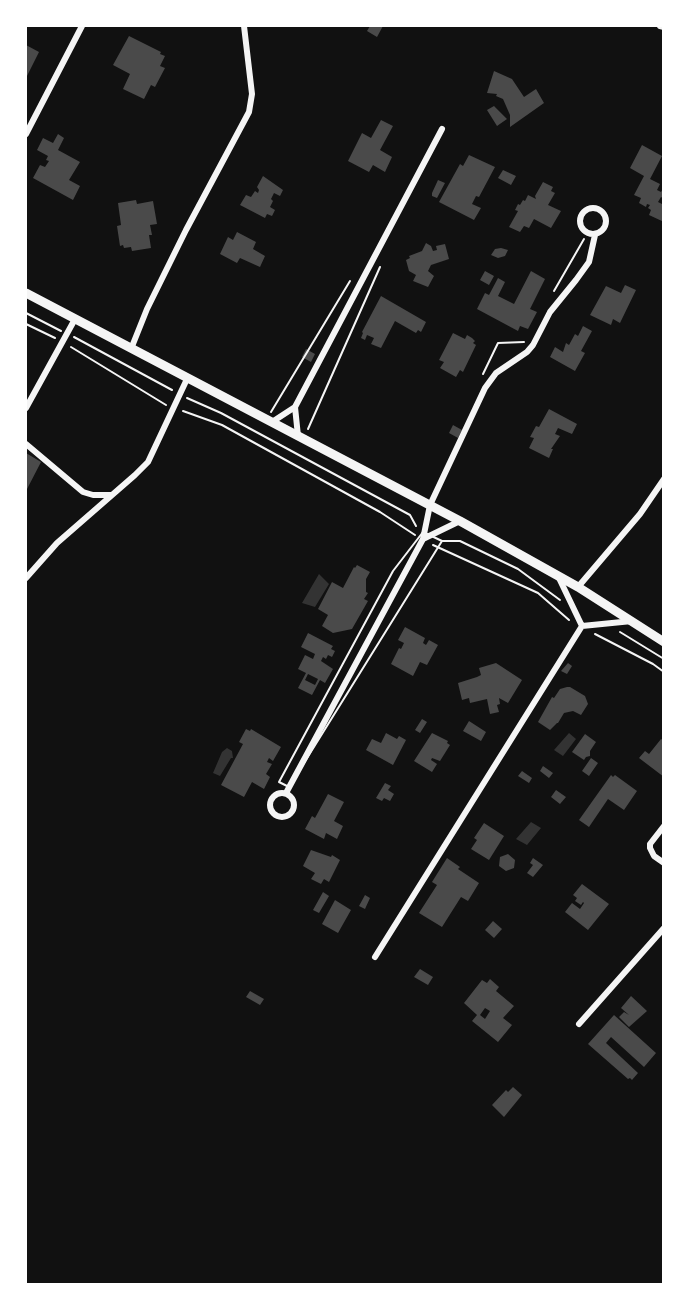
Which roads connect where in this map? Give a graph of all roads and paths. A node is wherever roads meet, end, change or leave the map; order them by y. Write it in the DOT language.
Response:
graph roads {
  1 [pos="82,26"];
  2 [pos="244,26"];
  3 [pos="442,129"];
  4 [pos="26,134"];
  5 [pos="596,235"];
  6 [pos="26,293"];
  7 [pos="26,312"];
  8 [pos="75,319"];
  9 [pos="26,324"];
  10 [pos="67,334"];
  11 [pos="62,342"];
  12 [pos="131,349"];
  13 [pos="187,379"];
  14 [pos="180,395"];
  15 [pos="173,407"];
  16 [pos="295,407"];
  17 [pos="26,408"];
  18 [pos="272,422"];
  19 [pos="298,436"];
  20 [pos="26,444"];
  21 [pos="663,479"];
  22 [pos="111,495"];
  23 [pos="430,505"];
  24 [pos="460,521"];
  25 [pos="423,539"];
  26 [pos="559,577"];
  27 [pos="26,578"];
  28 [pos="578,587"];
  29 [pos="574,610"];
  30 [pos="632,621"];
  31 [pos="602,624"];
  32 [pos="582,626"];
  33 [pos="663,642"];
  34 [pos="663,659"];
  35 [pos="663,672"];
  36 [pos="286,793"];
  37 [pos="663,826"];
  38 [pos="663,863"];
  39 [pos="663,928"];
  40 [pos="375,957"];
  41 [pos="579,1024"];
  1 -- 4 [label="street"];
  2 -- 12 [label="street"];
  3 -- 16 [label="street"];
  5 -- 5 [label="street"];
  5 -- 23 [label="street"];
  6 -- 8 [label="street"];
  7 -- 10 [label="path"];
  8 -- 10 [label="street"];
  8 -- 12 [label="street"];
  9 -- 11 [label="path"];
  10 -- 11 [label="street"];
  10 -- 14 [label="path"];
  11 -- 15 [label="path"];
  11 -- 17 [label="street"];
  12 -- 13 [label="street"];
  13 -- 14 [label="street"];
  13 -- 18 [label="street"];
  14 -- 15 [label="street"];
  14 -- 25 [label="path"];
  15 -- 22 [label="street"];
  15 -- 25 [label="path"];
  16 -- 18 [label="street"];
  16 -- 19 [label="street"];
  18 -- 19 [label="street"];
  19 -- 23 [label="street"];
  20 -- 22 [label="street"];
  21 -- 28 [label="street"];
  22 -- 27 [label="street"];
  23 -- 24 [label="street"];
  23 -- 25 [label="street"];
  24 -- 25 [label="street"];
  24 -- 26 [label="street"];
  25 -- 29 [label="path"];
  25 -- 32 [label="path"];
  25 -- 36 [label="street"];
  26 -- 28 [label="street"];
  26 -- 29 [label="street"];
  28 -- 30 [label="street"];
  29 -- 32 [label="street"];
  30 -- 31 [label="street"];
  30 -- 33 [label="street"];
  31 -- 32 [label="street"];
  31 -- 34 [label="path"];
  32 -- 35 [label="path"];
  32 -- 40 [label="street"];
  36 -- 36 [label="street"];
  37 -- 38 [label="street"];
  39 -- 41 [label="street"];
}
